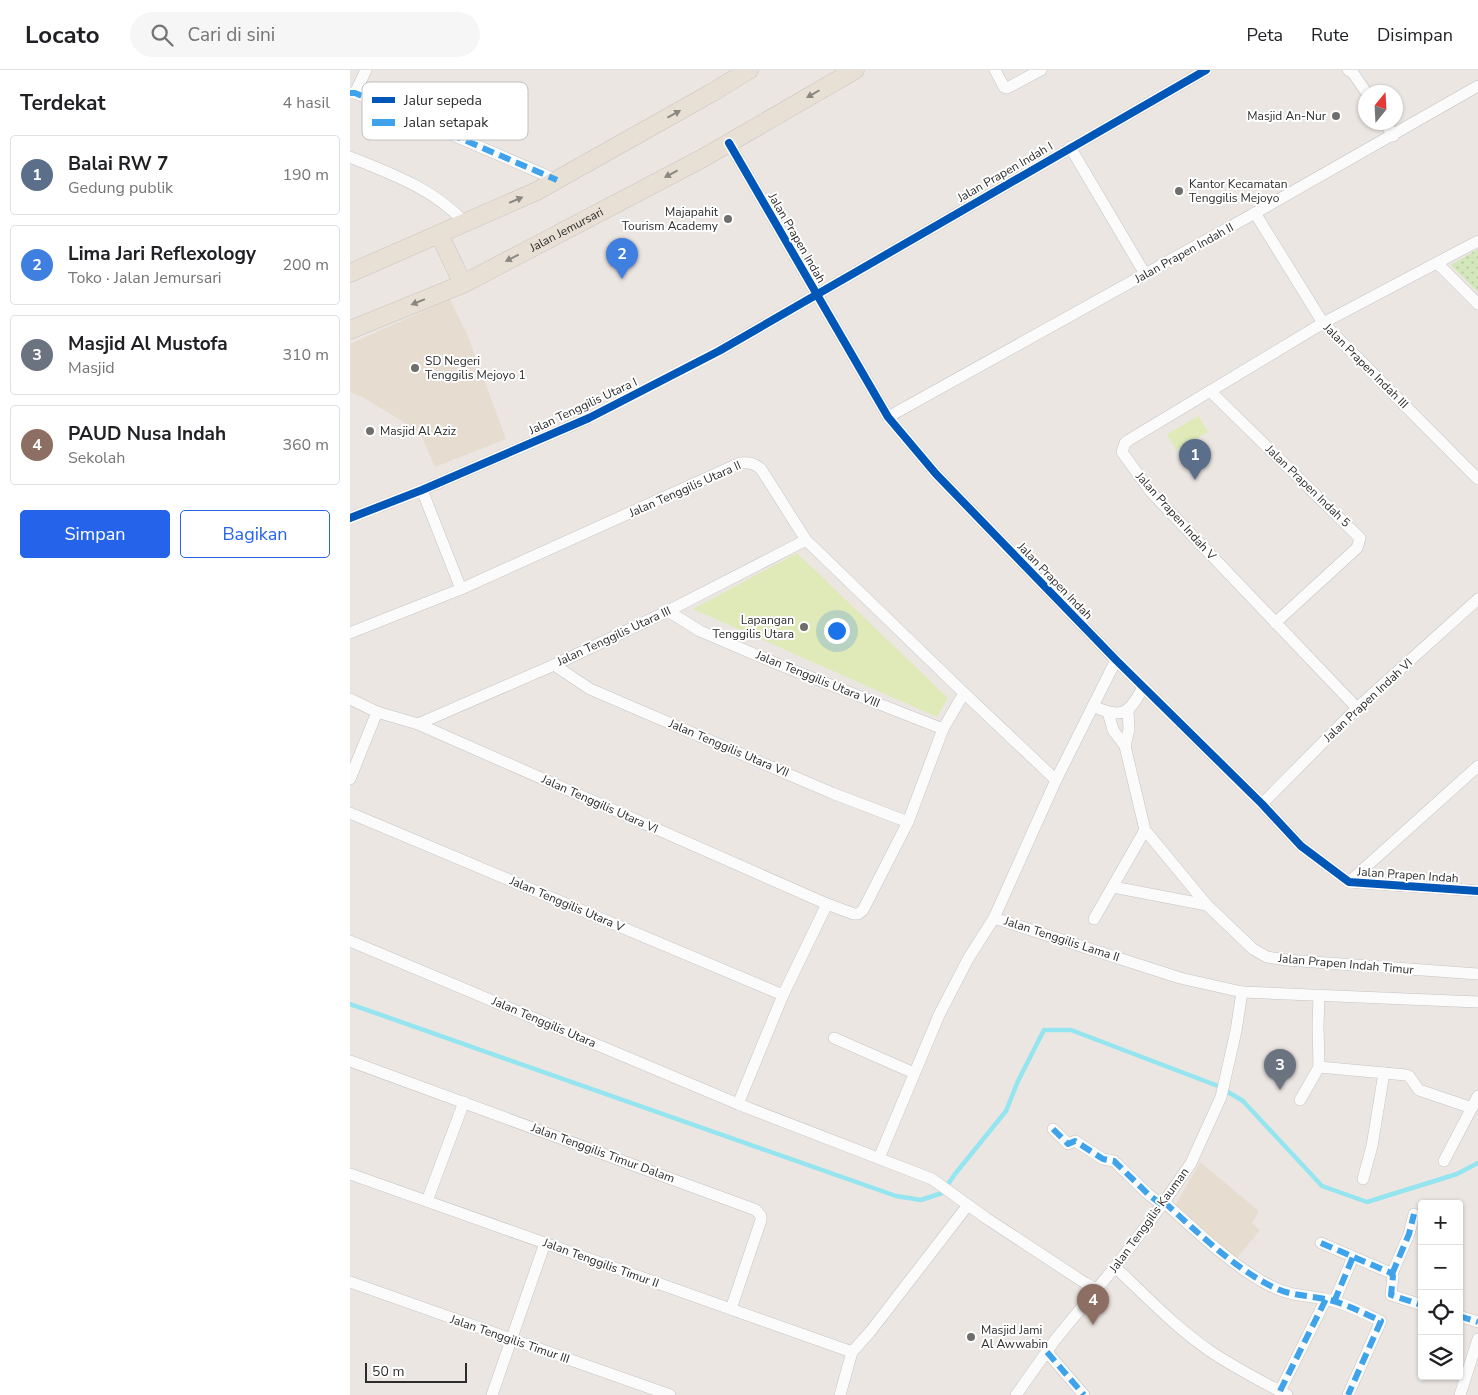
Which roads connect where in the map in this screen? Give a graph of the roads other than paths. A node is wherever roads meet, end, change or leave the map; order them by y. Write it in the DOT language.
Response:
graph roads {
  1 [pos="366,70"];
  2 [pos="749,70"];
  3 [pos="855,70"];
  4 [pos="996,70"];
  5 [pos="1041,70"];
  6 [pos="1206,70"];
  7 [pos="1348,70"];
  8 [pos="1361,85"];
  9 [pos="1478,86"];
  10 [pos="352,93"];
  11 [pos="1390,130"];
  12 [pos="1393,136"];
  13 [pos="463,140"];
  14 [pos="729,143"];
  15 [pos="1070,147"];
  16 [pos="350,157"];
  17 [pos="557,180"];
  18 [pos="1255,213"];
  19 [pos="464,222"];
  20 [pos="439,234"];
  21 [pos="1478,241"];
  22 [pos="1437,263"];
  23 [pos="350,273"];
  24 [pos="1145,274"];
  25 [pos="463,284"];
  26 [pos="817,294"];
  27 [pos="1478,304"];
  28 [pos="1323,323"];
  29 [pos="350,330"];
  30 [pos="1210,391"];
  31 [pos="888,417"];
  32 [pos="1478,478"];
  33 [pos="422,490"];
  34 [pos="350,518"];
  35 [pos="806,540"];
  36 [pos="461,589"];
  37 [pos="1478,599"];
  38 [pos="668,612"];
  39 [pos="1275,623"];
  40 [pos="350,633"];
  41 [pos="1116,660"];
  42 [pos="554,665"];
  43 [pos="1143,687"];
  44 [pos="964,694"];
  45 [pos="350,699"];
  46 [pos="1093,706"];
  47 [pos="1357,708"];
  48 [pos="1128,710"];
  49 [pos="377,712"];
  50 [pos="1108,712"];
  51 [pos="418,724"];
  52 [pos="943,729"];
  53 [pos="1125,746"];
  54 [pos="1478,766"];
  55 [pos="350,779"];
  56 [pos="1056,780"];
  57 [pos="1262,804"];
  58 [pos="350,813"];
  59 [pos="908,822"];
  60 [pos="1145,830"];
  61 [pos="1348,882"];
  62 [pos="1113,887"];
  63 [pos="1478,891"];
  64 [pos="827,904"];
  65 [pos="1207,905"];
  66 [pos="994,918"];
  67 [pos="1094,919"];
  68 [pos="350,941"];
  69 [pos="1478,974"];
  70 [pos="1242,992"];
  71 [pos="783,995"];
  72 [pos="1319,996"];
  73 [pos="1478,1002"];
  74 [pos="834,1038"];
  75 [pos="350,1061"];
  76 [pos="1320,1067"];
  77 [pos="914,1073"];
  78 [pos="1384,1073"];
  79 [pos="1478,1096"];
  80 [pos="1300,1100"];
  81 [pos="464,1102"];
  82 [pos="738,1104"];
  83 [pos="1472,1108"];
  84 [pos="1053,1129"];
  85 [pos="879,1158"];
  86 [pos="1444,1161"];
  87 [pos="350,1174"];
  88 [pos="1363,1179"];
  89 [pos="427,1201"];
  90 [pos="1163,1204"];
  91 [pos="968,1205"];
  92 [pos="1414,1214"];
  93 [pos="545,1243"];
  94 [pos="1321,1243"];
  95 [pos="1354,1257"];
  96 [pos="1115,1267"];
  97 [pos="1392,1274"];
  98 [pos="350,1282"];
  99 [pos="1097,1289"];
  100 [pos="1330,1300"];
  101 [pos="1418,1304"];
  102 [pos="731,1309"];
  103 [pos="1463,1317"];
  104 [pos="1478,1322"];
  105 [pos="512,1339"];
  106 [pos="1478,1339"];
  107 [pos="852,1352"];
  108 [pos="1047,1352"];
  109 [pos="1283,1393"];
  110 [pos="492,1395"];
  111 [pos="670,1395"];
  112 [pos="840,1395"];
  113 [pos="1016,1395"];
  114 [pos="1084,1395"];
  115 [pos="1348,1395"];
  116 [pos="1460,1395"];
  1 -- 10 [label="street"];
  17 -- 2 [label="main road, one-way"];
  3 -- 14 [label="main road, Jalan Jemursari, one-way"];
  4 -- 5 [label="street"];
  6 -- 15 [label="street, Jalan Prapen Indah I"];
  7 -- 8 [label="street"];
  9 -- 12 [label="street, Jalan Prapen Indah II"];
  11 -- 12 [label="street"];
  12 -- 18 [label="street, Jalan Prapen Indah II"];
  13 -- 17 [label="street"];
  14 -- 25 [label="main road, Jalan Jemursari, one-way"];
  14 -- 26 [label="street, Jalan Prapen Indah"];
  15 -- 24 [label="street, Jalan Prapen Indah I"];
  15 -- 26 [label="street, Jalan Prapen Indah I"];
  16 -- 19 [label="street"];
  19 -- 17 [label="main road, one-way"];
  18 -- 24 [label="street, Jalan Prapen Indah II"];
  18 -- 28 [label="street, Jalan Prapen Indah III"];
  19 -- 20 [label="main road"];
  20 -- 23 [label="main road"];
  20 -- 25 [label="main road"];
  21 -- 22 [label="street, Jalan Prapen Indah V"];
  22 -- 27 [label="street"];
  22 -- 28 [label="street, Jalan Prapen Indah V"];
  24 -- 31 [label="street, Jalan Prapen Indah II"];
  25 -- 29 [label="main road, Jalan Jemursari, one-way"];
  26 -- 31 [label="street, Jalan Prapen Indah"];
  26 -- 33 [label="street, Jalan Tenggilis Utara I"];
  28 -- 30 [label="street, Jalan Prapen Indah V"];
  28 -- 32 [label="street, Jalan Prapen Indah III"];
  30 -- 39 [label="street, Jalan Prapen Indah 5"];
  30 -- 39 [label="street, Jalan Prapen Indah V"];
  31 -- 41 [label="street, Jalan Prapen Indah"];
  33 -- 34 [label="street, Jalan Tenggilis Utara I"];
  33 -- 36 [label="street"];
  35 -- 36 [label="street, Jalan Tenggilis Utara II"];
  35 -- 38 [label="street, Jalan Tenggilis Utara III"];
  35 -- 44 [label="street, Jalan Tenggilis Utara II"];
  36 -- 40 [label="street, Jalan Tenggilis Utara II"];
  37 -- 47 [label="street, Jalan Prapen Indah VI"];
  38 -- 42 [label="street, Jalan Tenggilis Utara III"];
  38 -- 52 [label="street, Jalan Tenggilis Utara VIII"];
  39 -- 47 [label="street, Jalan Prapen Indah V"];
  41 -- 43 [label="street, Jalan Prapen Indah"];
  41 -- 46 [label="street"];
  42 -- 51 [label="street, Jalan Tenggilis Utara III"];
  42 -- 59 [label="street, Jalan Tenggilis Utara VII"];
  43 -- 48 [label="street"];
  43 -- 57 [label="street, Jalan Prapen Indah"];
  44 -- 52 [label="street"];
  44 -- 56 [label="street, Jalan Tenggilis Utara II"];
  45 -- 49 [label="street, Jalan Tenggilis Utara VI"];
  46 -- 50 [label="street"];
  46 -- 56 [label="street"];
  47 -- 57 [label="street, Jalan Prapen Indah VI"];
  48 -- 50 [label="street"];
  48 -- 53 [label="street, Jalan Prapen Indah Timur"];
  49 -- 51 [label="street, Jalan Tenggilis Utara VI"];
  49 -- 55 [label="street"];
  50 -- 53 [label="street, Jalan Prapen Indah Timur"];
  51 -- 64 [label="street, Jalan Tenggilis Utara VI"];
  52 -- 59 [label="street"];
  53 -- 60 [label="street, Jalan Prapen Indah Timur"];
  54 -- 61 [label="street"];
  56 -- 66 [label="street"];
  57 -- 61 [label="street, Jalan Prapen Indah"];
  58 -- 71 [label="street, Jalan Tenggilis Utara V"];
  59 -- 64 [label="street, Jalan Tenggilis Utara VI"];
  60 -- 62 [label="street"];
  60 -- 65 [label="street, Jalan Prapen Indah Timur"];
  61 -- 63 [label="street, Jalan Prapen Indah"];
  62 -- 65 [label="street"];
  62 -- 67 [label="street"];
  64 -- 71 [label="street"];
  65 -- 69 [label="street, Jalan Prapen Indah Timur"];
  66 -- 70 [label="street, Jalan Tenggilis Lama II"];
  66 -- 77 [label="street, Jalan Tenggilis Lama II"];
  68 -- 82 [label="street, Jalan Tenggilis Utara"];
  70 -- 72 [label="street, Jalan Tenggilis Lama II"];
  70 -- 90 [label="street, Jalan Tenggilis Kauman"];
  71 -- 82 [label="street"];
  72 -- 73 [label="street, Jalan Tenggilis Lama II"];
  72 -- 76 [label="street"];
  74 -- 77 [label="street"];
  75 -- 81 [label="street, Jalan Tenggilis Timur Dalam"];
  76 -- 78 [label="street"];
  76 -- 80 [label="street"];
  77 -- 85 [label="street, Jalan Tenggilis Lama II"];
  78 -- 83 [label="street"];
  78 -- 88 [label="street"];
  79 -- 83 [label="street"];
  81 -- 89 [label="street"];
  81 -- 102 [label="street, Jalan Tenggilis Timur Dalam"];
  82 -- 85 [label="street, Jalan Tenggilis Utara"];
  83 -- 86 [label="street"];
  84 -- 90 [label="street"];
  85 -- 91 [label="street, Jalan Tenggilis Utara"];
  87 -- 89 [label="street, Jalan Tenggilis Timur II"];
  89 -- 93 [label="street, Jalan Tenggilis Timur II"];
  90 -- 96 [label="street, Jalan Tenggilis Kauman"];
  90 -- 100 [label="street"];
  91 -- 99 [label="street, Jalan Tenggilis Utara"];
  91 -- 107 [label="street"];
  92 -- 97 [label="street"];
  93 -- 102 [label="street, Jalan Tenggilis Timur II"];
  93 -- 105 [label="street"];
  94 -- 95 [label="street"];
  95 -- 97 [label="street"];
  95 -- 100 [label="street"];
  96 -- 99 [label="street, Jalan Tenggilis Kauman"];
  96 -- 109 [label="street"];
  97 -- 101 [label="street"];
  98 -- 105 [label="street, Jalan Tenggilis Timur III"];
  99 -- 108 [label="street, Jalan Tenggilis Kauman"];
  100 -- 109 [label="street"];
  100 -- 115 [label="street"];
  102 -- 107 [label="street, Jalan Tenggilis Timur II"];
  103 -- 104 [label="street"];
  105 -- 110 [label="street"];
  105 -- 111 [label="street, Jalan Tenggilis Timur III"];
  106 -- 116 [label="street"];
  107 -- 112 [label="street"];
  108 -- 113 [label="street, Jalan Tenggilis Kauman"];
  108 -- 114 [label="street"];
}
